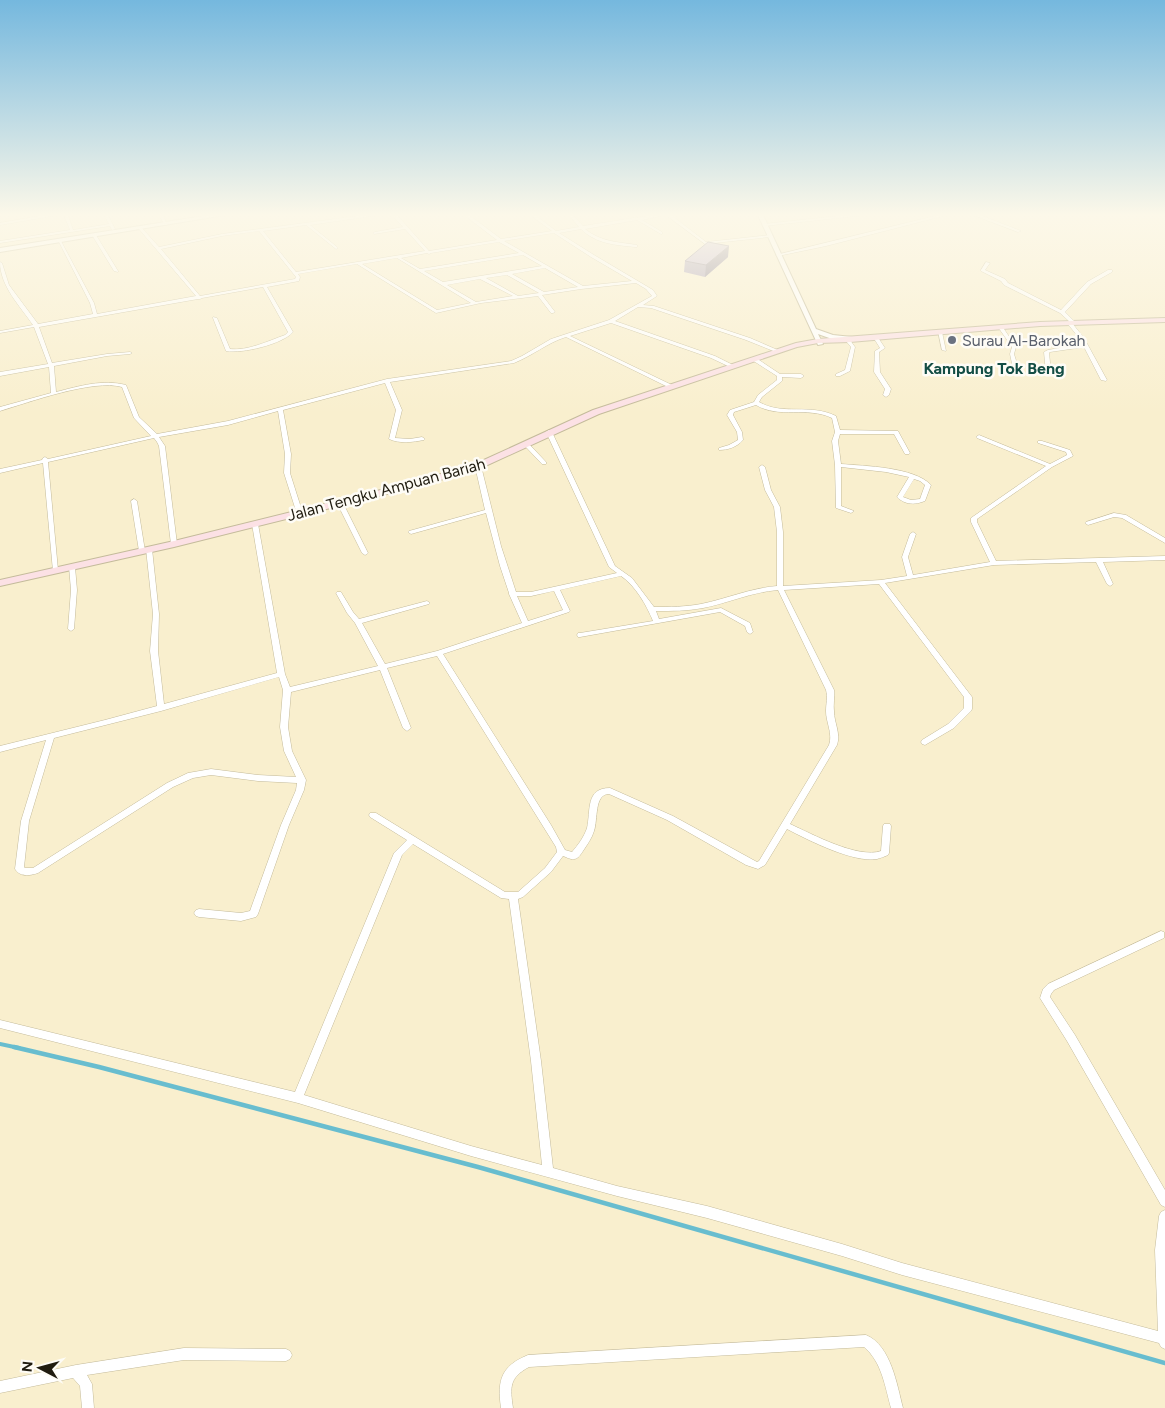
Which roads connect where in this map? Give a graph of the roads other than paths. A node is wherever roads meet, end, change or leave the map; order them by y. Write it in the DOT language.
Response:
graph roads {
  1 [pos="6,281"];
  2 [pos="80,281"];
  3 [pos="186,281"];
  4 [pos="294,281"];
  5 [pos="385,281"];
  6 [pos="437,281"];
  7 [pos="460,281"];
  8 [pos="487,281"];
  9 [pos="520,281"];
  10 [pos="571,281"];
  11 [pos="791,281"];
  12 [pos="1004,281"];
  13 [pos="1093,281"];
  14 [pos="636,282"];
  15 [pos="442,284"];
  16 [pos="7,285"];
  17 [pos="0,286"];
  18 [pos="265,287"];
  19 [pos="580,288"];
  20 [pos="542,294"];
  21 [pos="517,297"];
  22 [pos="200,298"];
  23 [pos="648,300"];
  24 [pos="475,303"];
  25 [pos="636,306"];
  26 [pos="652,307"];
  27 [pos="553,312"];
  28 [pos="1062,312"];
  29 [pos="96,315"];
  30 [pos="216,318"];
  31 [pos="1165,320"];
  32 [pos="611,321"];
  33 [pos="1071,322"];
  34 [pos="36,326"];
  35 [pos="1000,328"];
  36 [pos="815,329"];
  37 [pos="0,332"];
  38 [pos="940,332"];
  39 [pos="567,336"];
  40 [pos="875,337"];
  41 [pos="851,339"];
  42 [pos="821,342"];
  43 [pos="1086,346"];
  44 [pos="944,350"];
  45 [pos="778,351"];
  46 [pos="130,353"];
  47 [pos="754,359"];
  48 [pos="51,366"];
  49 [pos="732,366"];
  50 [pos="1048,372"];
  51 [pos="1017,373"];
  52 [pos="0,374"];
  53 [pos="779,375"];
  54 [pos="838,375"];
  55 [pos="801,376"];
  56 [pos="1104,380"];
  57 [pos="387,381"];
  58 [pos="670,386"];
  59 [pos="54,394"];
  60 [pos="886,395"];
  61 [pos="756,403"];
  62 [pos="0,409"];
  63 [pos="280,409"];
  64 [pos="549,432"];
  65 [pos="838,432"];
  66 [pos="155,437"];
  67 [pos="979,437"];
  68 [pos="422,439"];
  69 [pos="1040,442"];
  70 [pos="526,444"];
  71 [pos="721,449"];
  72 [pos="907,453"];
  73 [pos="45,459"];
  74 [pos="544,463"];
  75 [pos="838,465"];
  76 [pos="478,466"];
  77 [pos="1050,466"];
  78 [pos="762,467"];
  79 [pos="0,471"];
  80 [pos="913,476"];
  81 [pos="134,501"];
  82 [pos="340,503"];
  83 [pos="488,511"];
  84 [pos="851,511"];
  85 [pos="300,514"];
  86 [pos="1088,523"];
  87 [pos="256,524"];
  88 [pos="410,532"];
  89 [pos="913,534"];
  90 [pos="1165,541"];
  91 [pos="174,544"];
  92 [pos="146,550"];
  93 [pos="365,553"];
  94 [pos="1165,558"];
  95 [pos="1099,561"];
  96 [pos="994,563"];
  97 [pos="72,567"];
  98 [pos="55,570"];
  99 [pos="622,574"];
  100 [pos="910,576"];
  101 [pos="881,582"];
  102 [pos="0,583"];
  103 [pos="1110,584"];
  104 [pos="780,588"];
  105 [pos="556,589"];
  106 [pos="339,593"];
  107 [pos="512,594"];
  108 [pos="427,603"];
  109 [pos="652,609"];
  110 [pos="358,622"];
  111 [pos="657,622"];
  112 [pos="526,624"];
  113 [pos="71,629"];
  114 [pos="750,632"];
  115 [pos="580,635"];
  116 [pos="439,653"];
  117 [pos="383,668"];
  118 [pos="281,674"];
  119 [pos="287,690"];
  120 [pos="161,708"];
  121 [pos="407,728"];
  122 [pos="52,736"];
  123 [pos="925,742"];
  124 [pos="0,749"];
  125 [pos="302,780"];
  126 [pos="373,815"];
  127 [pos="785,825"];
  128 [pos="887,826"];
  129 [pos="412,840"];
  130 [pos="561,852"];
  131 [pos="513,897"];
  132 [pos="199,913"];
  133 [pos="1161,935"];
  134 [pos="0,1024"];
  135 [pos="298,1098"];
  136 [pos="548,1172"];
  137 [pos="1165,1201"];
  138 [pos="1165,1216"];
  139 [pos="1165,1339"];
  140 [pos="1165,1343"];
  141 [pos="286,1355"];
  142 [pos="76,1371"];
  143 [pos="0,1387"];
  144 [pos="88,1408"];
  145 [pos="507,1408"];
  146 [pos="897,1408"];
  1 -- 16 [label="street"];
  2 -- 29 [label="street"];
  3 -- 22 [label="street"];
  4 -- 18 [label="street"];
  5 -- 24 [label="street"];
  6 -- 15 [label="street"];
  7 -- 15 [label="street"];
  8 -- 21 [label="street"];
  9 -- 20 [label="street"];
  10 -- 19 [label="street"];
  11 -- 36 [label="street"];
  12 -- 28 [label="street"];
  13 -- 28 [label="street"];
  14 -- 19 [label="street"];
  14 -- 23 [label="street"];
  15 -- 24 [label="street"];
  16 -- 17 [label="street"];
  16 -- 34 [label="street"];
  18 -- 22 [label="street"];
  18 -- 30 [label="street"];
  19 -- 20 [label="street"];
  20 -- 21 [label="street"];
  20 -- 27 [label="street"];
  21 -- 24 [label="street"];
  22 -- 29 [label="street"];
  23 -- 25 [label="street"];
  23 -- 26 [label="street"];
  25 -- 26 [label="street"];
  25 -- 32 [label="street"];
  26 -- 45 [label="street"];
  28 -- 33 [label="street"];
  29 -- 34 [label="street"];
  31 -- 33 [label="main road, Jalan Tengku Ampuan Bariah"];
  32 -- 39 [label="street"];
  32 -- 49 [label="street"];
  33 -- 35 [label="main road, Jalan Tengku Ampuan Bariah"];
  33 -- 43 [label="street"];
  34 -- 37 [label="street"];
  34 -- 48 [label="street"];
  35 -- 38 [label="main road, Jalan Tengku Ampuan Bariah"];
  35 -- 51 [label="street"];
  36 -- 41 [label="street"];
  36 -- 42 [label="street"];
  38 -- 40 [label="main road, Jalan Tengku Ampuan Bariah"];
  38 -- 44 [label="street"];
  39 -- 57 [label="street"];
  39 -- 58 [label="street"];
  40 -- 41 [label="main road, Jalan Tengku Ampuan Bariah"];
  40 -- 60 [label="street"];
  41 -- 42 [label="main road, Jalan Tengku Ampuan Bariah"];
  41 -- 54 [label="street"];
  42 -- 45 [label="main road, Jalan Tengku Ampuan Bariah"];
  43 -- 50 [label="street"];
  43 -- 56 [label="street"];
  45 -- 47 [label="main road, Jalan Tengku Ampuan Bariah"];
  46 -- 48 [label="street"];
  47 -- 49 [label="main road, Jalan Tengku Ampuan Bariah"];
  47 -- 53 [label="street"];
  48 -- 52 [label="street"];
  48 -- 59 [label="street"];
  49 -- 58 [label="main road, Jalan Tengku Ampuan Bariah"];
  53 -- 55 [label="street"];
  53 -- 61 [label="street"];
  57 -- 63 [label="street"];
  57 -- 68 [label="street"];
  58 -- 64 [label="main road, Jalan Tengku Ampuan Bariah"];
  59 -- 62 [label="street"];
  59 -- 66 [label="street"];
  61 -- 65 [label="street"];
  61 -- 71 [label="street"];
  63 -- 66 [label="street"];
  63 -- 85 [label="street"];
  64 -- 70 [label="main road, Jalan Tengku Ampuan Bariah"];
  64 -- 99 [label="street"];
  65 -- 72 [label="street"];
  65 -- 75 [label="street"];
  66 -- 73 [label="street"];
  66 -- 91 [label="street"];
  67 -- 77 [label="street"];
  69 -- 77 [label="street"];
  70 -- 74 [label="street"];
  70 -- 76 [label="main road, Jalan Tengku Ampuan Bariah"];
  73 -- 79 [label="street"];
  73 -- 98 [label="street"];
  75 -- 80 [label="street"];
  75 -- 84 [label="street"];
  76 -- 82 [label="main road, Jalan Tengku Ampuan Bariah"];
  76 -- 83 [label="street"];
  77 -- 96 [label="street"];
  78 -- 104 [label="street"];
  80 -- 80 [label="street"];
  81 -- 92 [label="street"];
  82 -- 85 [label="main road, Jalan Tengku Ampuan Bariah"];
  82 -- 93 [label="street"];
  83 -- 88 [label="street"];
  83 -- 107 [label="street"];
  85 -- 87 [label="main road, Jalan Tengku Ampuan Bariah"];
  86 -- 90 [label="street"];
  87 -- 91 [label="main road, Jalan Tengku Ampuan Bariah"];
  87 -- 118 [label="street"];
  89 -- 100 [label="street"];
  91 -- 92 [label="main road, Jalan Tengku Ampuan Bariah"];
  92 -- 97 [label="main road, Jalan Tengku Ampuan Bariah"];
  92 -- 120 [label="street"];
  94 -- 95 [label="street"];
  95 -- 96 [label="street"];
  95 -- 103 [label="street"];
  96 -- 100 [label="street"];
  97 -- 98 [label="main road, Jalan Tengku Ampuan Bariah"];
  97 -- 113 [label="street"];
  98 -- 102 [label="main road, Jalan Tengku Ampuan Bariah"];
  99 -- 105 [label="street"];
  99 -- 109 [label="street"];
  100 -- 101 [label="street"];
  101 -- 104 [label="street"];
  101 -- 123 [label="street"];
  104 -- 109 [label="street"];
  104 -- 127 [label="street"];
  105 -- 107 [label="street"];
  105 -- 112 [label="street"];
  106 -- 110 [label="street"];
  107 -- 112 [label="street"];
  108 -- 110 [label="street"];
  109 -- 111 [label="street"];
  110 -- 117 [label="street"];
  111 -- 114 [label="street"];
  111 -- 115 [label="street"];
  112 -- 116 [label="street"];
  116 -- 117 [label="street"];
  116 -- 130 [label="street"];
  117 -- 119 [label="street"];
  117 -- 121 [label="street"];
  118 -- 119 [label="street"];
  118 -- 120 [label="street"];
  119 -- 125 [label="street"];
  120 -- 122 [label="street"];
  122 -- 124 [label="street"];
  122 -- 125 [label="street"];
  125 -- 132 [label="street"];
  126 -- 129 [label="street"];
  127 -- 128 [label="street"];
  127 -- 130 [label="street"];
  129 -- 131 [label="street"];
  129 -- 135 [label="street"];
  130 -- 131 [label="street"];
  131 -- 136 [label="street"];
  133 -- 137 [label="street"];
  134 -- 135 [label="street"];
  135 -- 136 [label="street"];
  136 -- 139 [label="street"];
  138 -- 139 [label="street"];
  139 -- 140 [label="street"];
  141 -- 142 [label="street"];
  142 -- 143 [label="street"];
  142 -- 144 [label="street"];
  145 -- 146 [label="street"];
}
